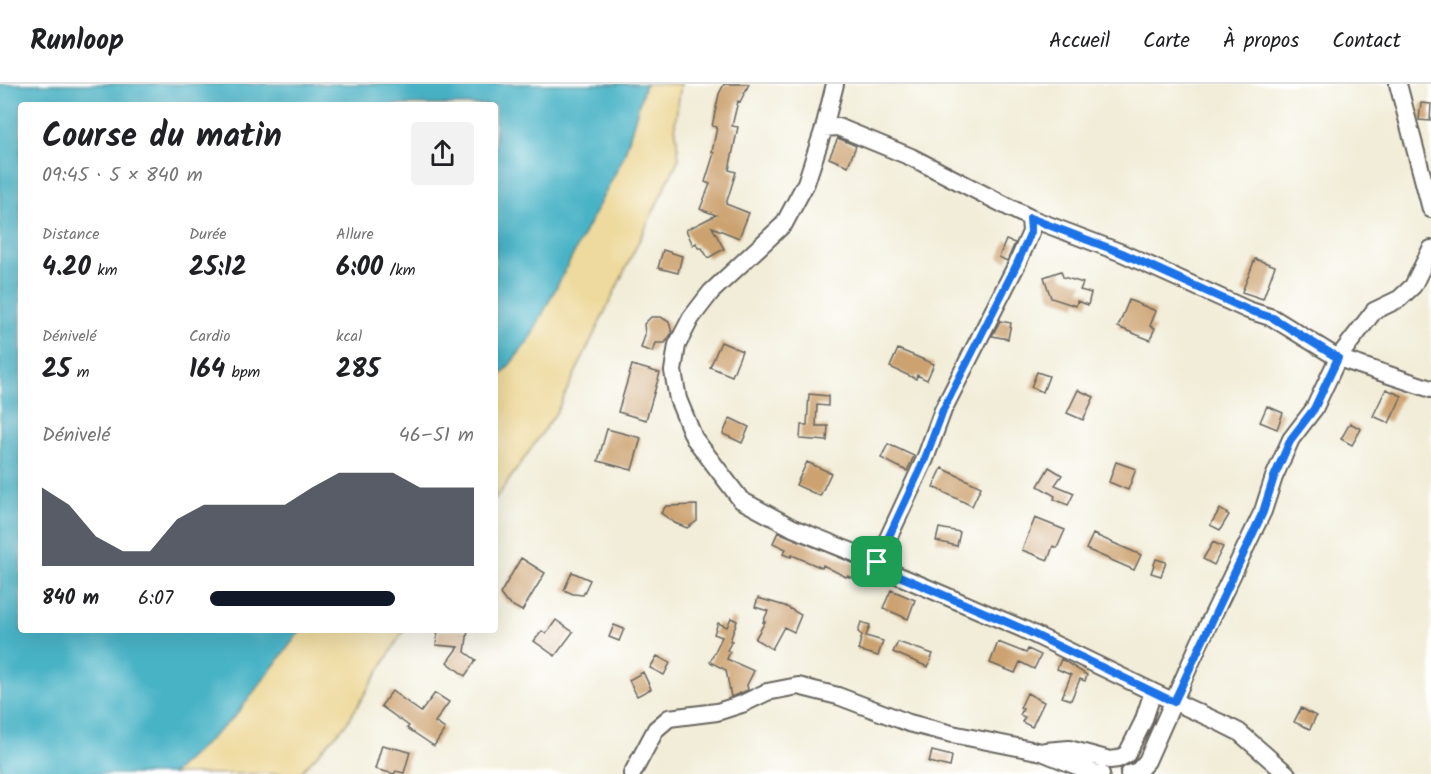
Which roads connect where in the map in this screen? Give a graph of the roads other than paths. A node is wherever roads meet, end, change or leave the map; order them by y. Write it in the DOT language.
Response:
graph roads {
  1 [pos="835,84"];
  2 [pos="1398,84"];
  3 [pos="824,128"];
  4 [pos="1431,209"];
  5 [pos="1030,218"];
  6 [pos="1431,249"];
  7 [pos="1338,358"];
  8 [pos="1431,388"];
  9 [pos="877,562"];
  10 [pos="1153,692"];
  11 [pos="1174,702"];
  12 [pos="1131,747"];
  13 [pos="1042,752"];
  14 [pos="1134,773"];
  15 [pos="632,774"];
  16 [pos="1101,774"];
  17 [pos="1287,774"];
  1 -- 3 [label="street"];
  2 -- 4 [label="street"];
  3 -- 5 [label="street"];
  3 -- 9 [label="street"];
  5 -- 7 [label="street"];
  5 -- 9 [label="street"];
  6 -- 7 [label="street"];
  7 -- 8 [label="street"];
  7 -- 11 [label="street"];
  9 -- 10 [label="street"];
  10 -- 11 [label="street"];
  10 -- 12 [label="street"];
  11 -- 14 [label="street"];
  11 -- 17 [label="street"];
  12 -- 13 [label="street"];
  12 -- 14 [label="street"];
  13 -- 15 [label="street"];
  13 -- 16 [label="street"];
}
